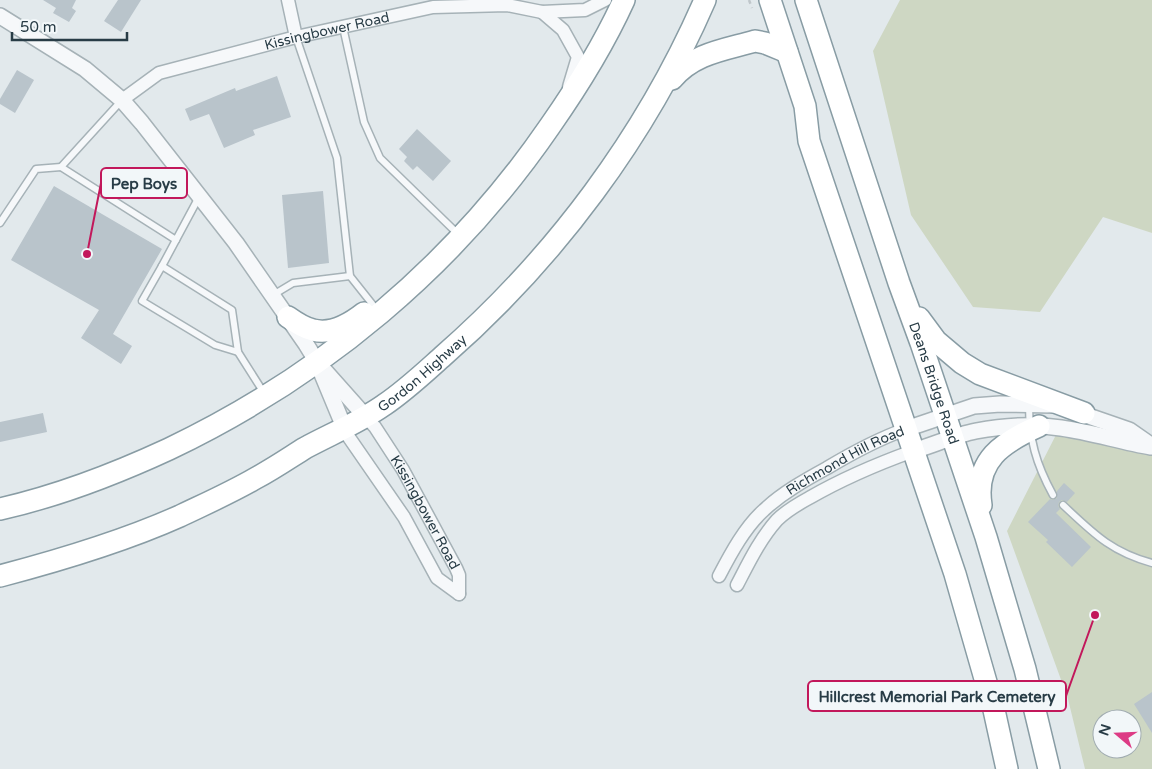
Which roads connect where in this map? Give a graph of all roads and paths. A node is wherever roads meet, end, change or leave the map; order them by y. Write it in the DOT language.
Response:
graph roads {
  1 [pos="288,0"];
  2 [pos="605,0"];
  3 [pos="624,0"];
  4 [pos="705,0"];
  5 [pos="770,0"];
  6 [pos="806,0"];
  7 [pos="811,0"];
  8 [pos="506,3"];
  9 [pos="542,12"];
  10 [pos="0,16"];
  11 [pos="343,27"];
  12 [pos="815,27"];
  13 [pos="296,37"];
  14 [pos="787,52"];
  15 [pos="655,98"];
  16 [pos="122,100"];
  17 [pos="563,108"];
  18 [pos="61,168"];
  19 [pos="199,196"];
  20 [pos="0,223"];
  21 [pos="461,238"];
  22 [pos="176,240"];
  23 [pos="162,266"];
  24 [pos="350,276"];
  25 [pos="902,289"];
  26 [pos="272,295"];
  27 [pos="373,305"];
  28 [pos="288,318"];
  29 [pos="238,352"];
  30 [pos="317,362"];
  31 [pos="266,396"];
  32 [pos="1030,399"];
  33 [pos="1084,413"];
  34 [pos="945,415"];
  35 [pos="365,416"];
  36 [pos="344,427"];
  37 [pos="1033,428"];
  38 [pos="906,429"];
  39 [pos="953,438"];
  40 [pos="1152,447"];
  41 [pos="913,451"];
  42 [pos="1053,495"];
  43 [pos="1063,506"];
  44 [pos="0,509"];
  45 [pos="986,537"];
  46 [pos="1152,563"];
  47 [pos="0,576"];
  48 [pos="719,576"];
  49 [pos="737,585"];
  50 [pos="1007,769"];
  51 [pos="1049,769"];
  1 -- 13 [label="street"];
  2 -- 9 [label="street, Kissingbower Road"];
  3 -- 17 [label="highway"];
  4 -- 15 [label="highway, Gordon Highway"];
  5 -- 14 [label="highway"];
  6 -- 12 [label="highway, Deans Bridge Road"];
  7 -- 12 [label="highway"];
  8 -- 9 [label="street, Kissingbower Road"];
  8 -- 11 [label="street, Kissingbower Road"];
  9 -- 17 [label="street, Kissingbower Road"];
  10 -- 16 [label="street, Kissingbower Road"];
  11 -- 13 [label="street, Kissingbower Road"];
  11 -- 21 [label="lane"];
  12 -- 25 [label="highway, Deans Bridge Road"];
  13 -- 16 [label="street, Kissingbower Road"];
  13 -- 24 [label="lane"];
  14 -- 15 [label="highway"];
  14 -- 38 [label="highway"];
  15 -- 35 [label="highway, Gordon Highway"];
  16 -- 18 [label="lane"];
  16 -- 19 [label="street, Kissingbower Road"];
  17 -- 21 [label="highway"];
  18 -- 20 [label="lane"];
  18 -- 22 [label="lane"];
  19 -- 22 [label="lane"];
  19 -- 26 [label="street, Kissingbower Road"];
  21 -- 27 [label="highway"];
  21 -- 30 [label="highway"];
  22 -- 23 [label="lane"];
  23 -- 29 [label="lane"];
  23 -- 29 [label="lane"];
  24 -- 26 [label="lane"];
  24 -- 27 [label="lane"];
  25 -- 32 [label="highway"];
  25 -- 34 [label="highway, Deans Bridge Road"];
  26 -- 28 [label="street, Kissingbower Road"];
  27 -- 28 [label="highway"];
  28 -- 30 [label="street, Kissingbower Road"];
  29 -- 31 [label="lane"];
  30 -- 31 [label="highway"];
  30 -- 35 [label="street, Kissingbower Road"];
  30 -- 36 [label="street, Kissingbower Road"];
  31 -- 44 [label="highway"];
  32 -- 33 [label="highway"];
  32 -- 34 [label="street, Richmond Hill Road"];
  32 -- 37 [label="lane"];
  33 -- 40 [label="street, Richmond Hill Road"];
  34 -- 38 [label="street, Richmond Hill Road"];
  34 -- 39 [label="highway, Deans Bridge Road"];
  35 -- 36 [label="highway, Gordon Highway"];
  35 -- 36 [label="street, Kissingbower Road"];
  36 -- 47 [label="highway, Gordon Highway"];
  37 -- 39 [label="street, Richmond Hill Road"];
  37 -- 40 [label="street, Richmond Hill Road"];
  37 -- 42 [label="lane"];
  37 -- 45 [label="highway"];
  38 -- 41 [label="highway"];
  38 -- 48 [label="street, Richmond Hill Road"];
  39 -- 41 [label="street, Richmond Hill Road"];
  39 -- 45 [label="highway, Deans Bridge Road"];
  41 -- 49 [label="street, Richmond Hill Road"];
  41 -- 50 [label="highway"];
  43 -- 46 [label="lane"];
  45 -- 51 [label="highway, Deans Bridge Road"];
}
